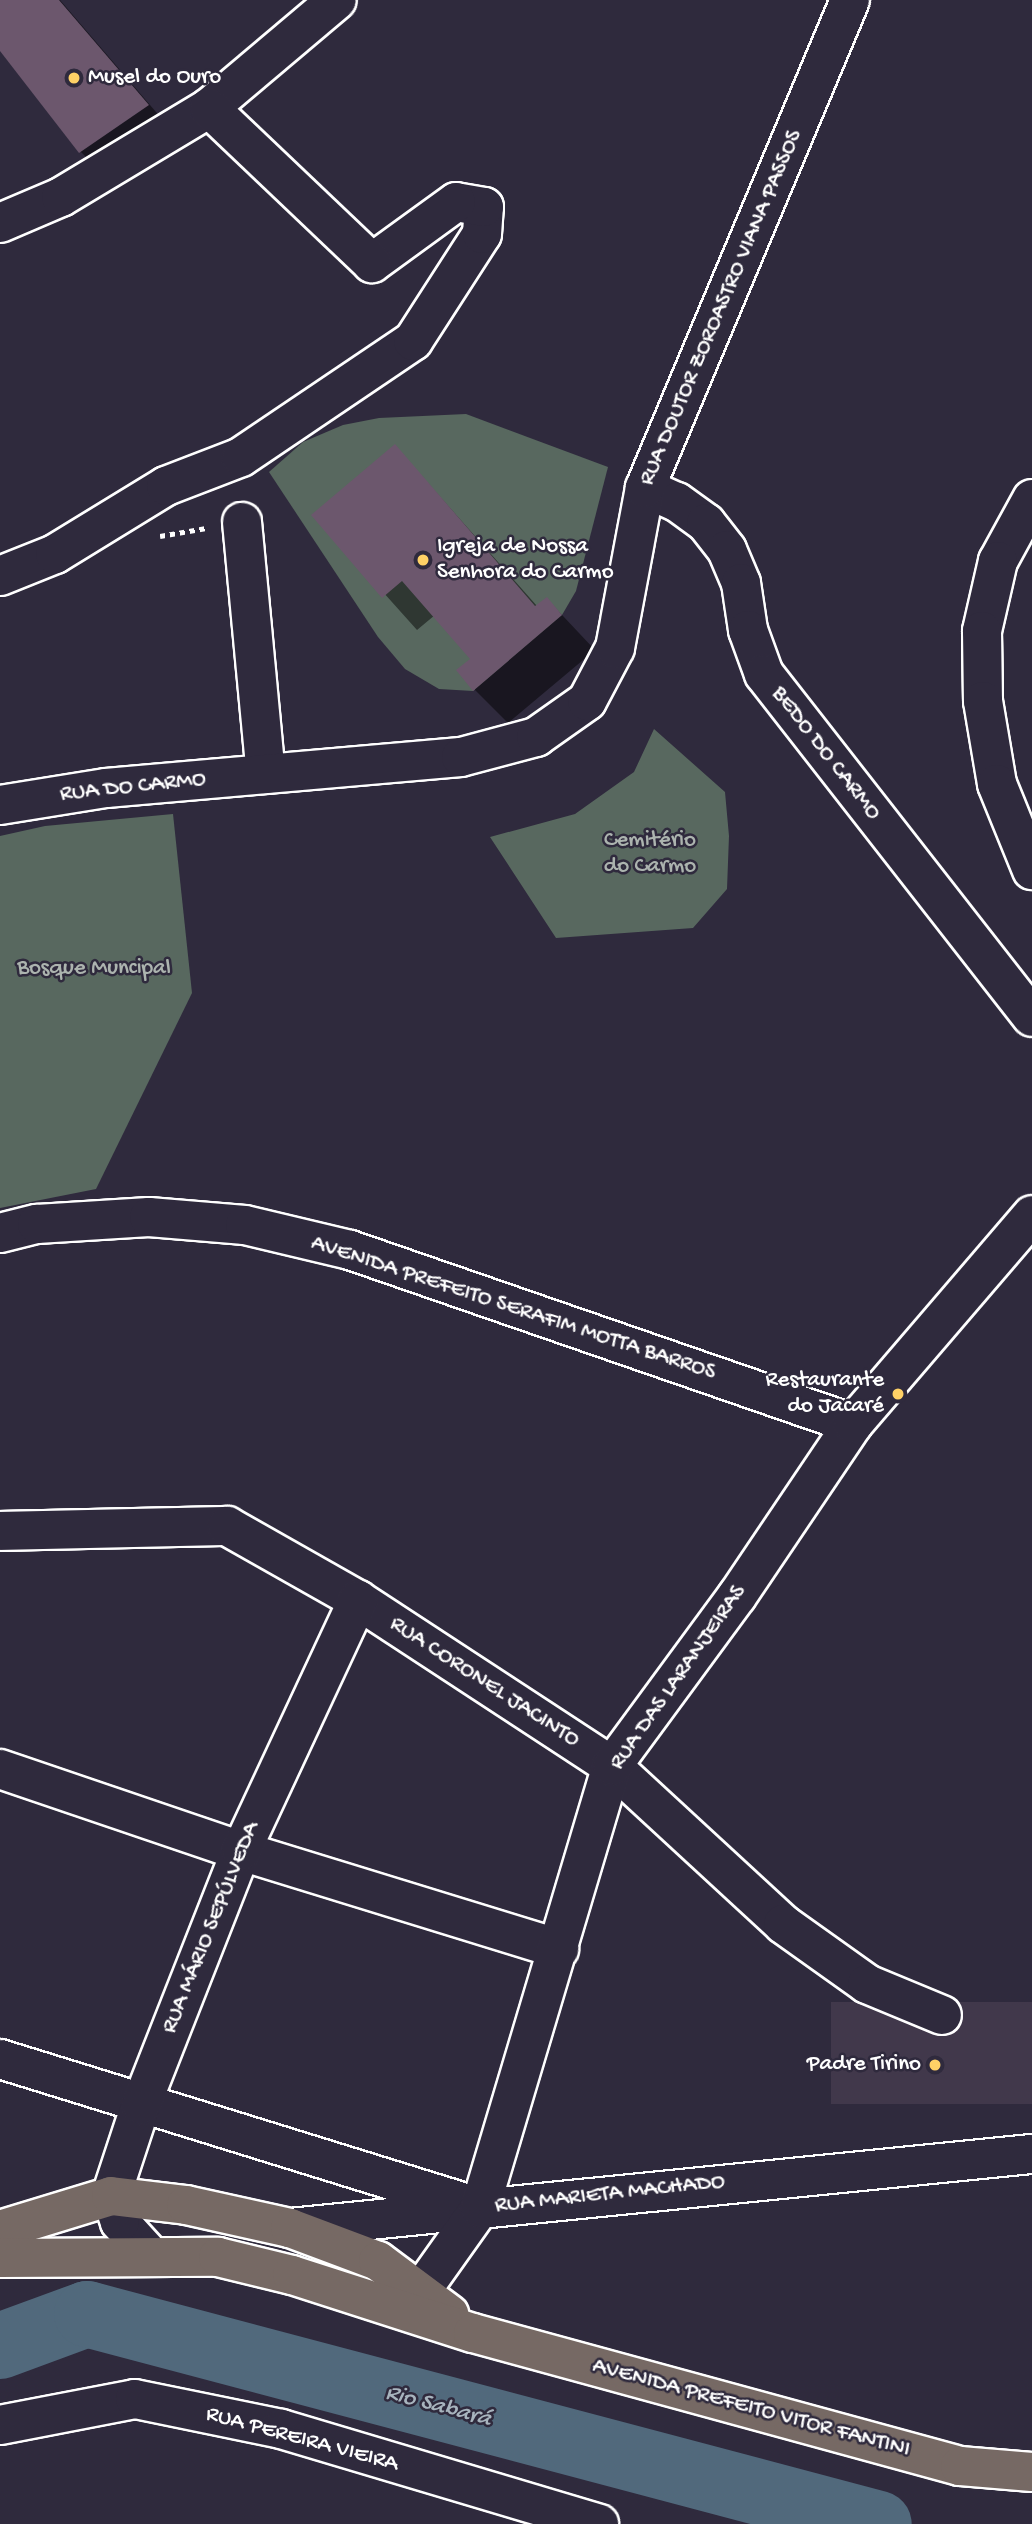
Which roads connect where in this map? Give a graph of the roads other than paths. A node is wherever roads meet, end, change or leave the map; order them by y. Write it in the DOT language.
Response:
graph roads {
  1 [pos="337,0"];
  2 [pos="850,0"];
  3 [pos="209,108"];
  4 [pos="0,223"];
  5 [pos="645,488"];
  6 [pos="1032,499"];
  7 [pos="242,522"];
  8 [pos="0,576"];
  9 [pos="266,774"];
  10 [pos="0,805"];
  11 [pos="1032,870"];
  12 [pos="1032,1017"];
  13 [pos="1032,1215"];
  14 [pos="0,1233"];
  15 [pos="853,1424"];
  16 [pos="0,1531"];
  17 [pos="358,1600"];
  18 [pos="612,1766"];
  19 [pos="0,1769"];
  20 [pos="241,1851"];
  21 [pos="559,1949"];
  22 [pos="942,2014"];
  23 [pos="0,2059"];
  24 [pos="141,2105"];
  25 [pos="1032,2154"];
  26 [pos="111,2196"];
  27 [pos="480,2208"];
  28 [pos="290,2228"];
  29 [pos="0,2230"];
  30 [pos="150,2255"];
  31 [pos="0,2258"];
  32 [pos="404,2298"];
  33 [pos="0,2425"];
  34 [pos="1032,2472"];
  35 [pos="599,2524"];
  1 -- 3 [label="street"];
  2 -- 5 [label="street, RUA DOUTOR ZOROASTRO VIANA PASSOS"];
  3 -- 4 [label="street"];
  3 -- 8 [label="street"];
  5 -- 9 [label="street, RUA DOUTOR ZOROASTRO VIANA PASSOS"];
  5 -- 12 [label="street, BEDO DO CARMO"];
  6 -- 11 [label="street"];
  7 -- 9 [label="street"];
  9 -- 10 [label="street, RUA DO CARMO"];
  13 -- 15 [label="street, RUA DAS LARANJEIRAS"];
  14 -- 15 [label="street, AVENIDA PREFEITO SERAFIM MOTTA BARROS"];
  15 -- 18 [label="street, RUA DAS LARANJEIRAS"];
  16 -- 17 [label="street, RUA CORONEL JACINTO"];
  17 -- 18 [label="street, RUA CORONEL JACINTO"];
  17 -- 20 [label="street, RUA MÁRIO SEPÚLVEDA"];
  18 -- 21 [label="street, RUA DAS LARANJEIRAS"];
  18 -- 22 [label="street, RUA CORONEL JACINTO"];
  19 -- 20 [label="street"];
  20 -- 21 [label="street"];
  20 -- 24 [label="street, RUA MÁRIO SEPÚLVEDA"];
  21 -- 27 [label="street, RUA DAS LARANJEIRAS"];
  23 -- 24 [label="street, RUA MARIETA MACHADO"];
  24 -- 26 [label="street, RUA MÁRIO SEPÚLVEDA"];
  24 -- 27 [label="street, RUA MARIETA MACHADO"];
  25 -- 27 [label="street, RUA MARIETA MACHADO"];
  26 -- 28 [label="main road, AVENIDA PREFEITO VITOR FANTINI"];
  26 -- 29 [label="main road, AVENIDA PREFEITO VITOR FANTINI"];
  26 -- 30 [label="street"];
  27 -- 28 [label="street"];
  27 -- 32 [label="street, RUA DAS LARANJEIRAS"];
  28 -- 32 [label="main road, AVENIDA PREFEITO VITOR FANTINI"];
  30 -- 31 [label="main road, AVENIDA PREFEITO VITOR FANTINI"];
  30 -- 32 [label="main road, AVENIDA PREFEITO VITOR FANTINI"];
  32 -- 34 [label="main road, AVENIDA PREFEITO VITOR FANTINI"];
  33 -- 35 [label="street, RUA PEREIRA VIEIRA"];
}
